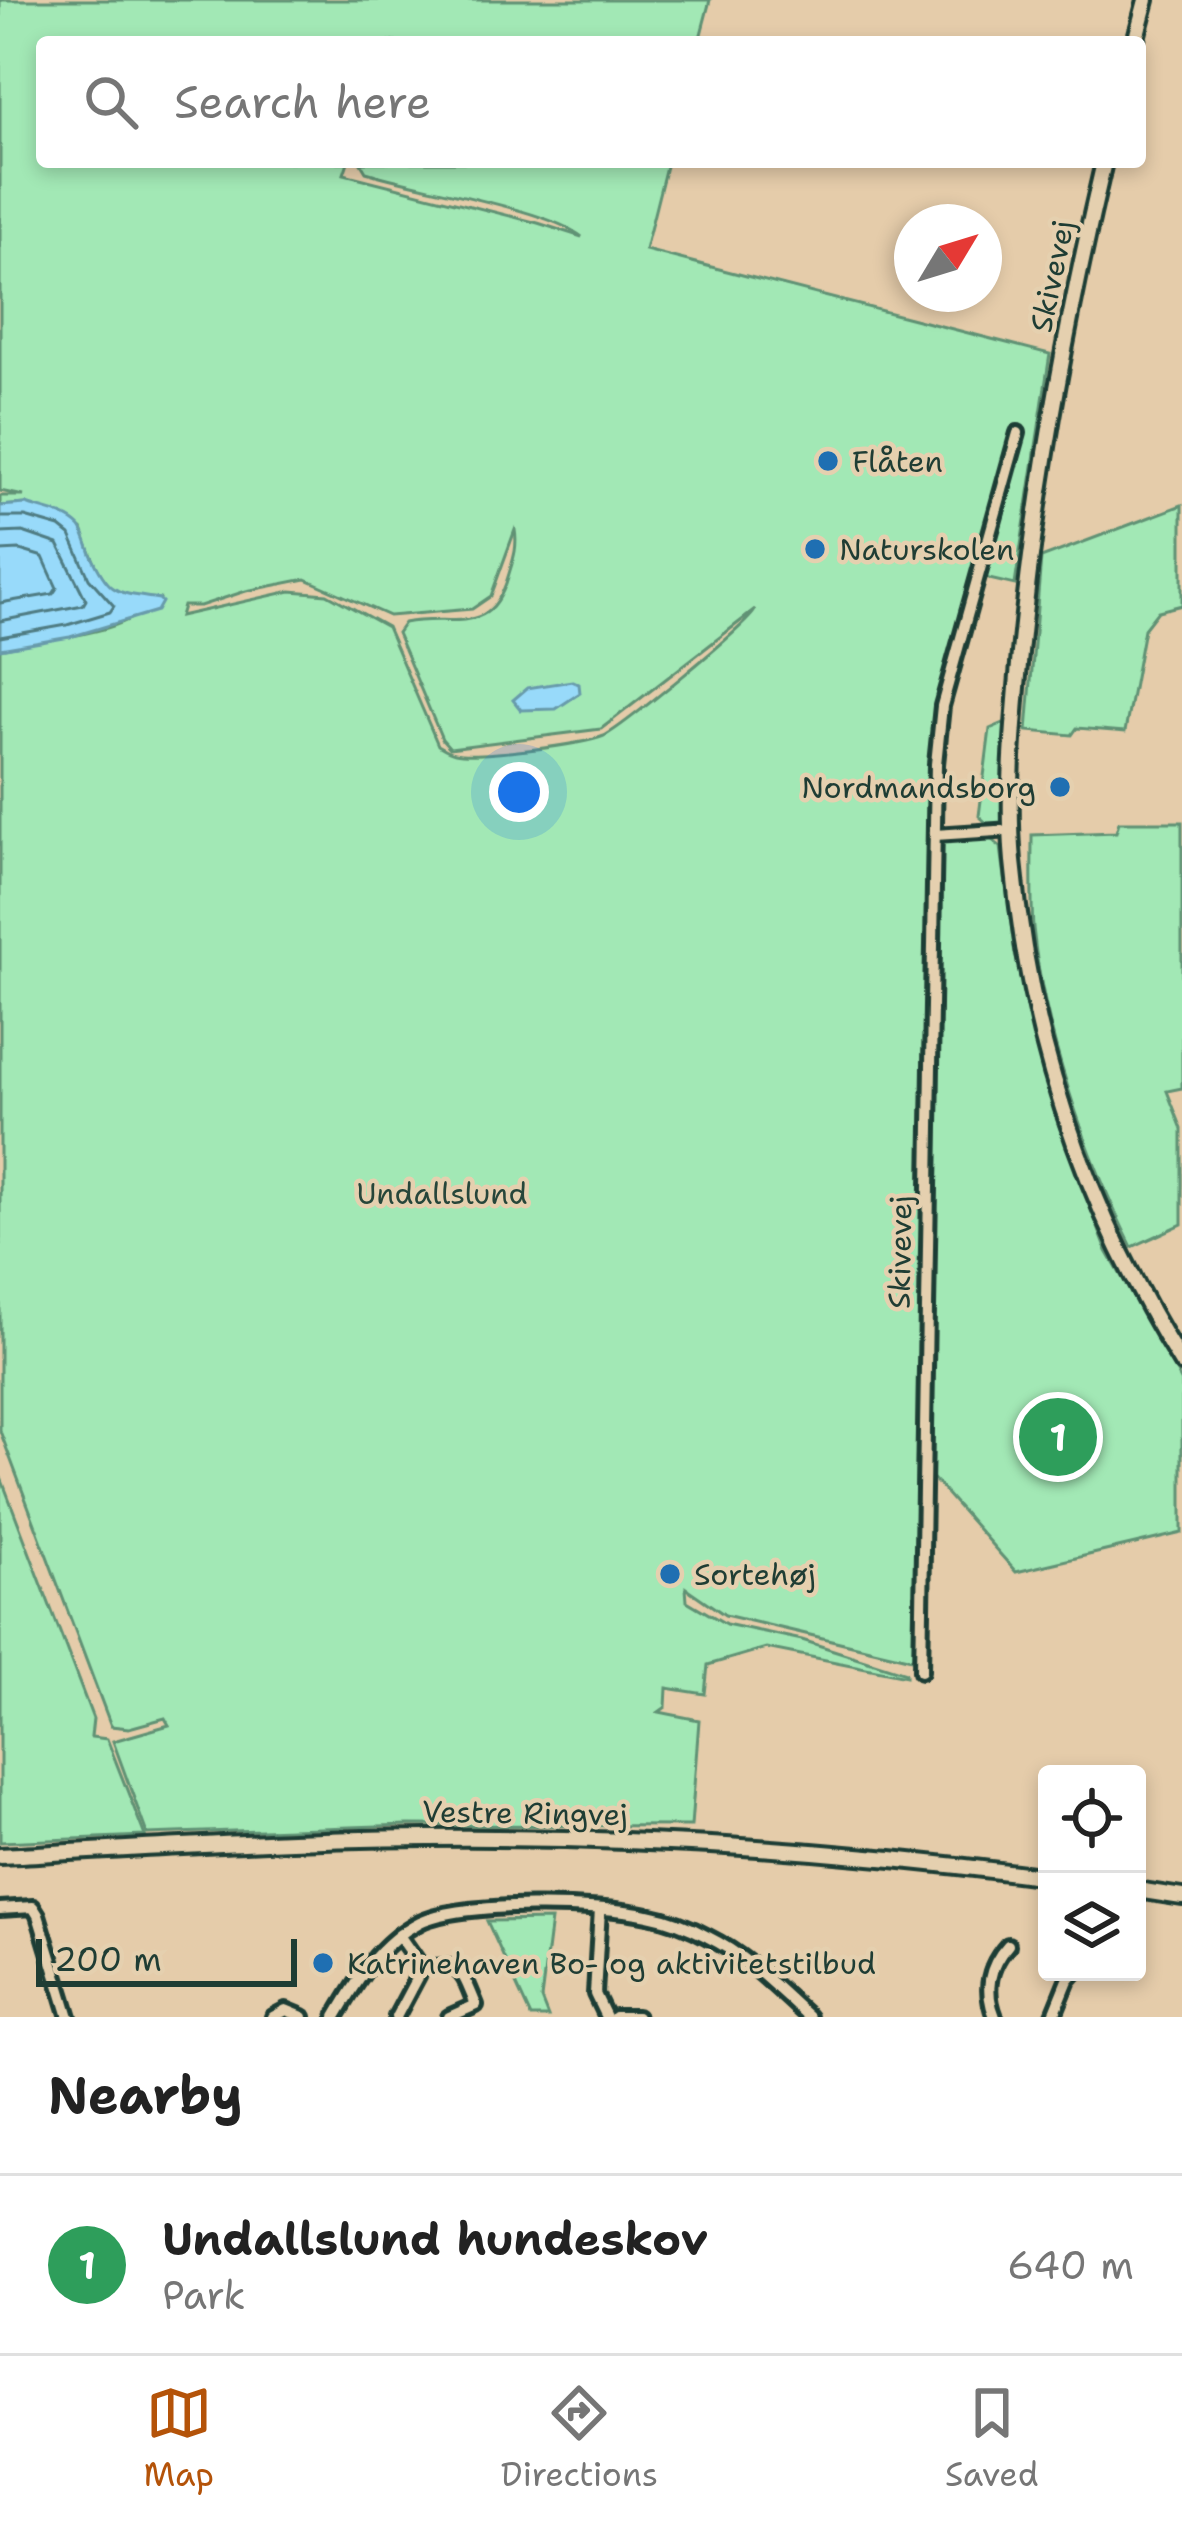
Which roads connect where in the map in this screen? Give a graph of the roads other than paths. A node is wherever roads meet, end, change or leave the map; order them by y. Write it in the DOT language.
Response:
graph roads {
  1 [pos="1146,0"];
  2 [pos="1137,36"];
  3 [pos="1103,168"];
  4 [pos="1018,433"];
  5 [pos="1012,830"];
  6 [pos="934,835"];
  7 [pos="1182,1364"];
  8 [pos="921,1671"];
  9 [pos="0,1856"];
  10 [pos="1038,1876"];
  11 [pos="1146,1891"];
  12 [pos="1182,1897"];
  13 [pos="0,1909"];
  14 [pos="600,1909"];
  15 [pos="399,1935"];
  16 [pos="1008,1945"];
  17 [pos="422,1968"];
  18 [pos="1068,1981"];
  19 [pos="69,2017"];
  20 [pos="273,2017"];
  21 [pos="303,2017"];
  22 [pos="336,2017"];
  23 [pos="396,2017"];
  24 [pos="448,2017"];
  25 [pos="611,2017"];
  26 [pos="637,2017"];
  27 [pos="809,2017"];
  28 [pos="995,2017"];
  29 [pos="1054,2017"];
  1 -- 2 [label="main road"];
  3 -- 5 [label="main road, Skivevej"];
  4 -- 6 [label="street, Skivevej"];
  5 -- 6 [label="street"];
  5 -- 7 [label="main road, Skivevej"];
  6 -- 8 [label="street, Skivevej"];
  9 -- 10 [label="main road, Vestre Ringvej"];
  11 -- 12 [label="main road"];
  13 -- 19 [label="street"];
  14 -- 15 [label="street"];
  14 -- 25 [label="street"];
  14 -- 27 [label="street"];
  15 -- 17 [label="street"];
  15 -- 22 [label="street"];
  16 -- 28 [label="street"];
  17 -- 23 [label="street"];
  17 -- 24 [label="street"];
  18 -- 29 [label="street"];
  20 -- 21 [label="street"];
  25 -- 26 [label="street"];
}
